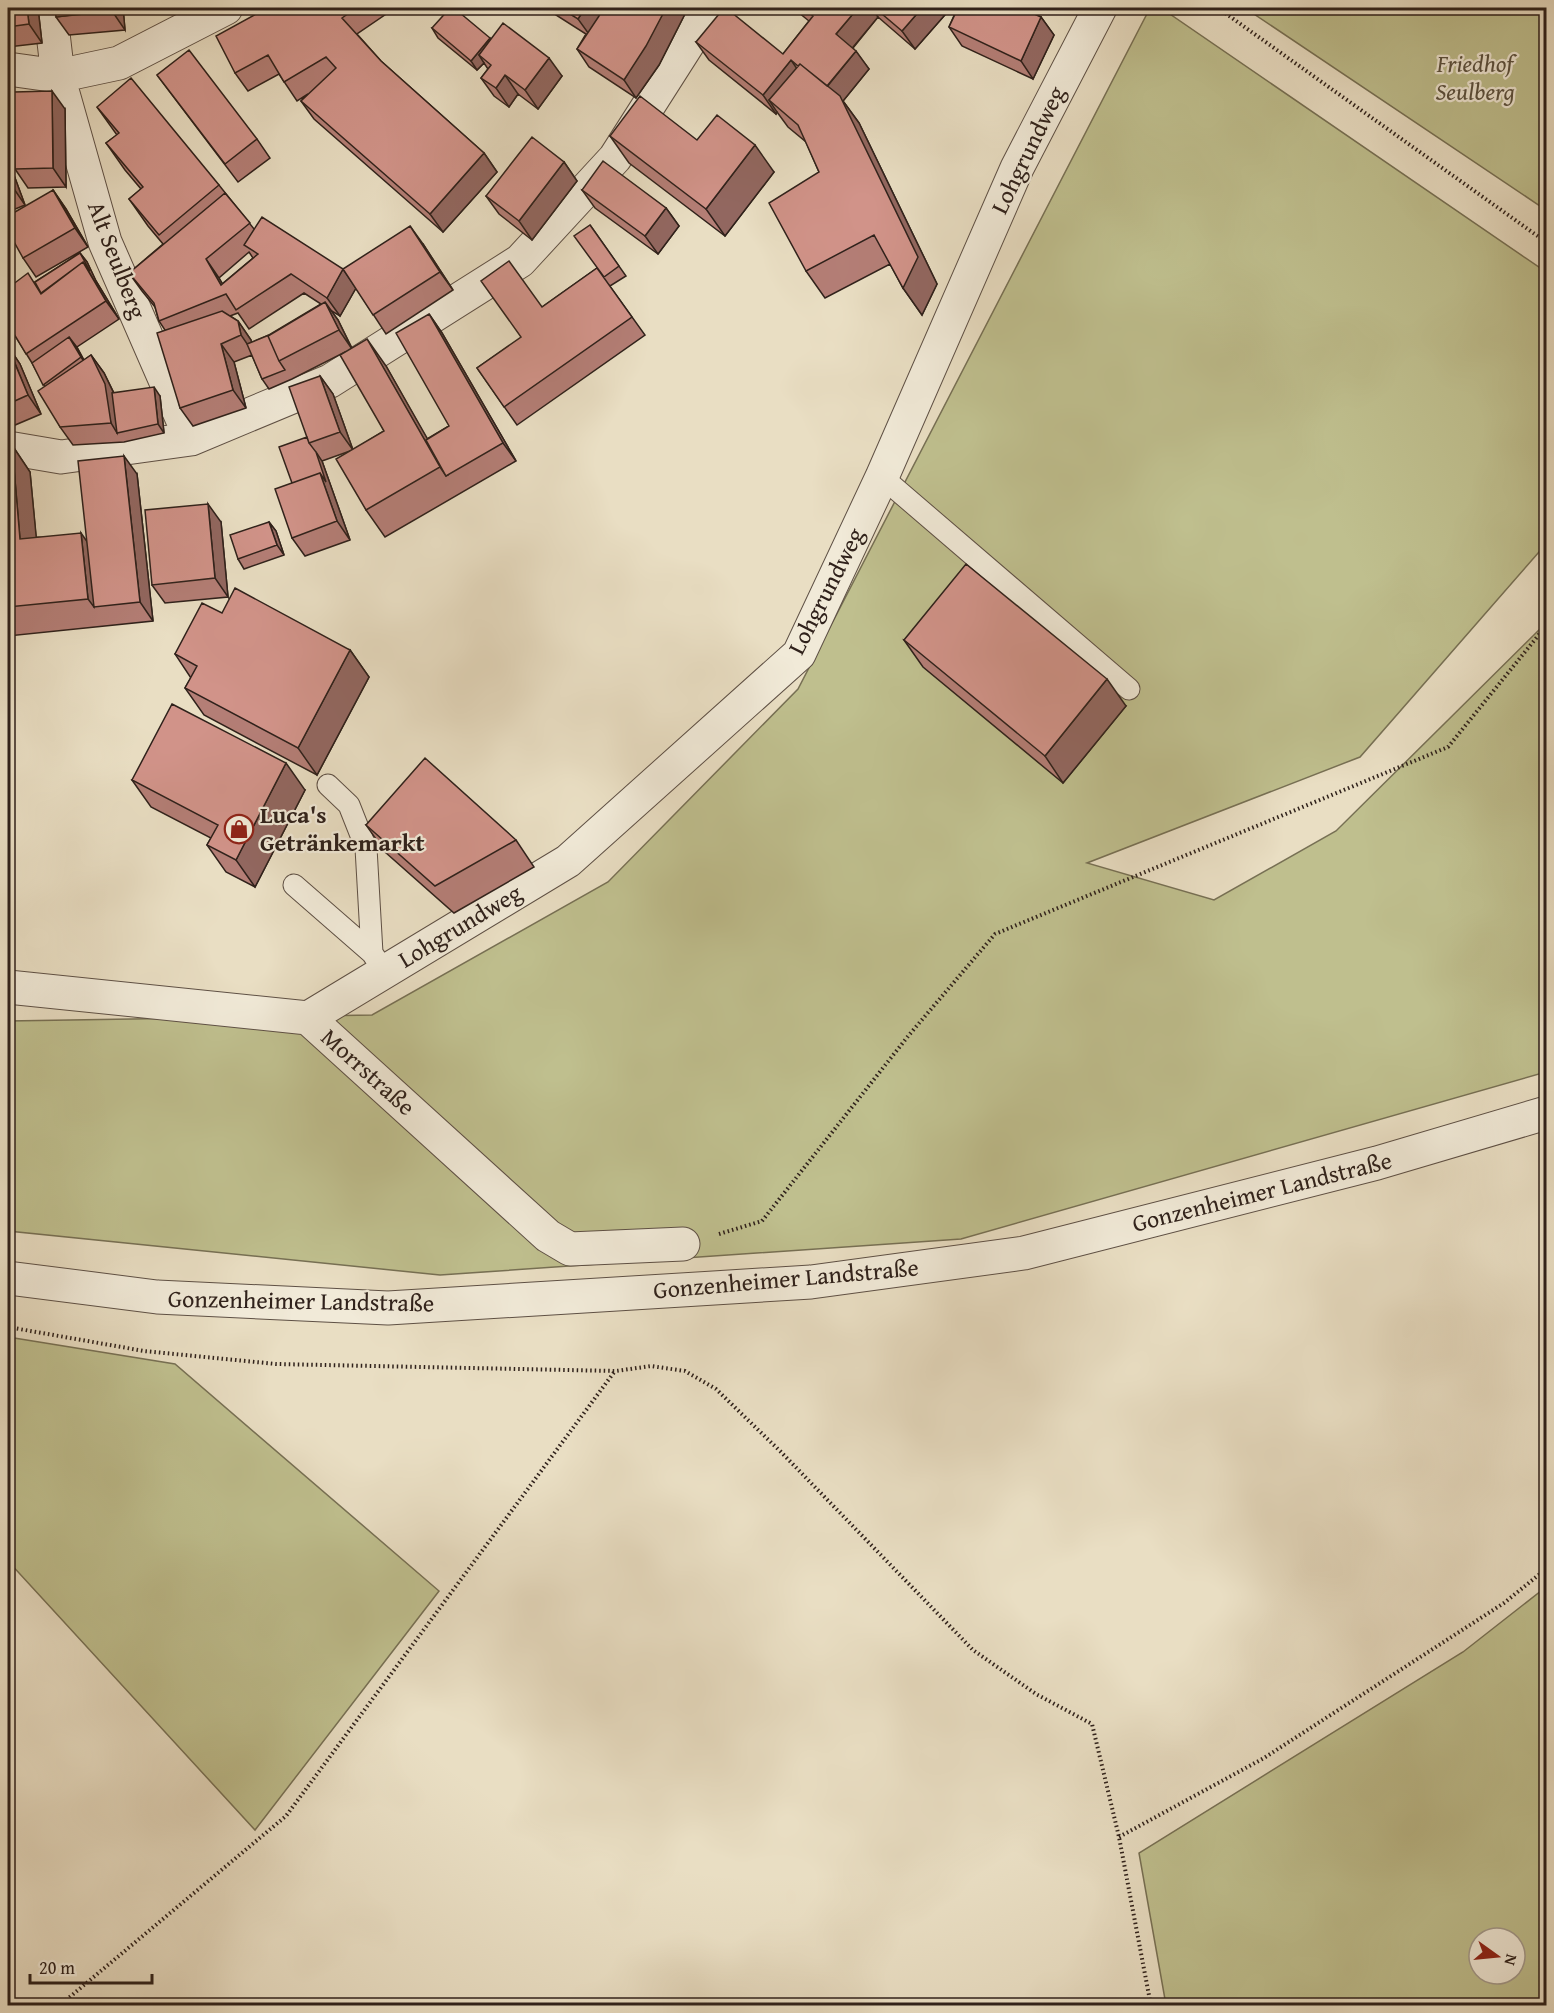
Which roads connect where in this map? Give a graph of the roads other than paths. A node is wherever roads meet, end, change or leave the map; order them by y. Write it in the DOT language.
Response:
graph roads {
  1 [pos="50,8"];
  2 [pos="226,8"];
  3 [pos="705,8"];
  4 [pos="1100,8"];
  5 [pos="8,69"];
  6 [pos="58,76"];
  7 [pos="191,439"];
  8 [pos="8,448"];
  9 [pos="882,477"];
  10 [pos="1129,689"];
  11 [pos="328,785"];
  12 [pos="294,885"];
  13 [pos="379,963"];
  14 [pos="8,987"];
  15 [pos="308,1018"];
  16 [pos="1546,1113"];
  17 [pos="683,1244"];
  18 [pos="8,1278"];
  1 -- 6 [label="street, Alt Seulberg"];
  2 -- 6 [label="street"];
  3 -- 7 [label="street"];
  4 -- 9 [label="street, Lohgrundweg"];
  5 -- 6 [label="street"];
  6 -- 7 [label="street, Alt Seulberg"];
  7 -- 8 [label="street"];
  9 -- 10 [label="lane"];
  9 -- 13 [label="street, Lohgrundweg"];
  11 -- 13 [label="lane"];
  12 -- 13 [label="lane"];
  13 -- 15 [label="street, Lohgrundweg"];
  14 -- 15 [label="street, Morrstraße"];
  15 -- 17 [label="street, Morrstraße"];
  16 -- 18 [label="street, Gonzenheimer Landstraße"];
}
